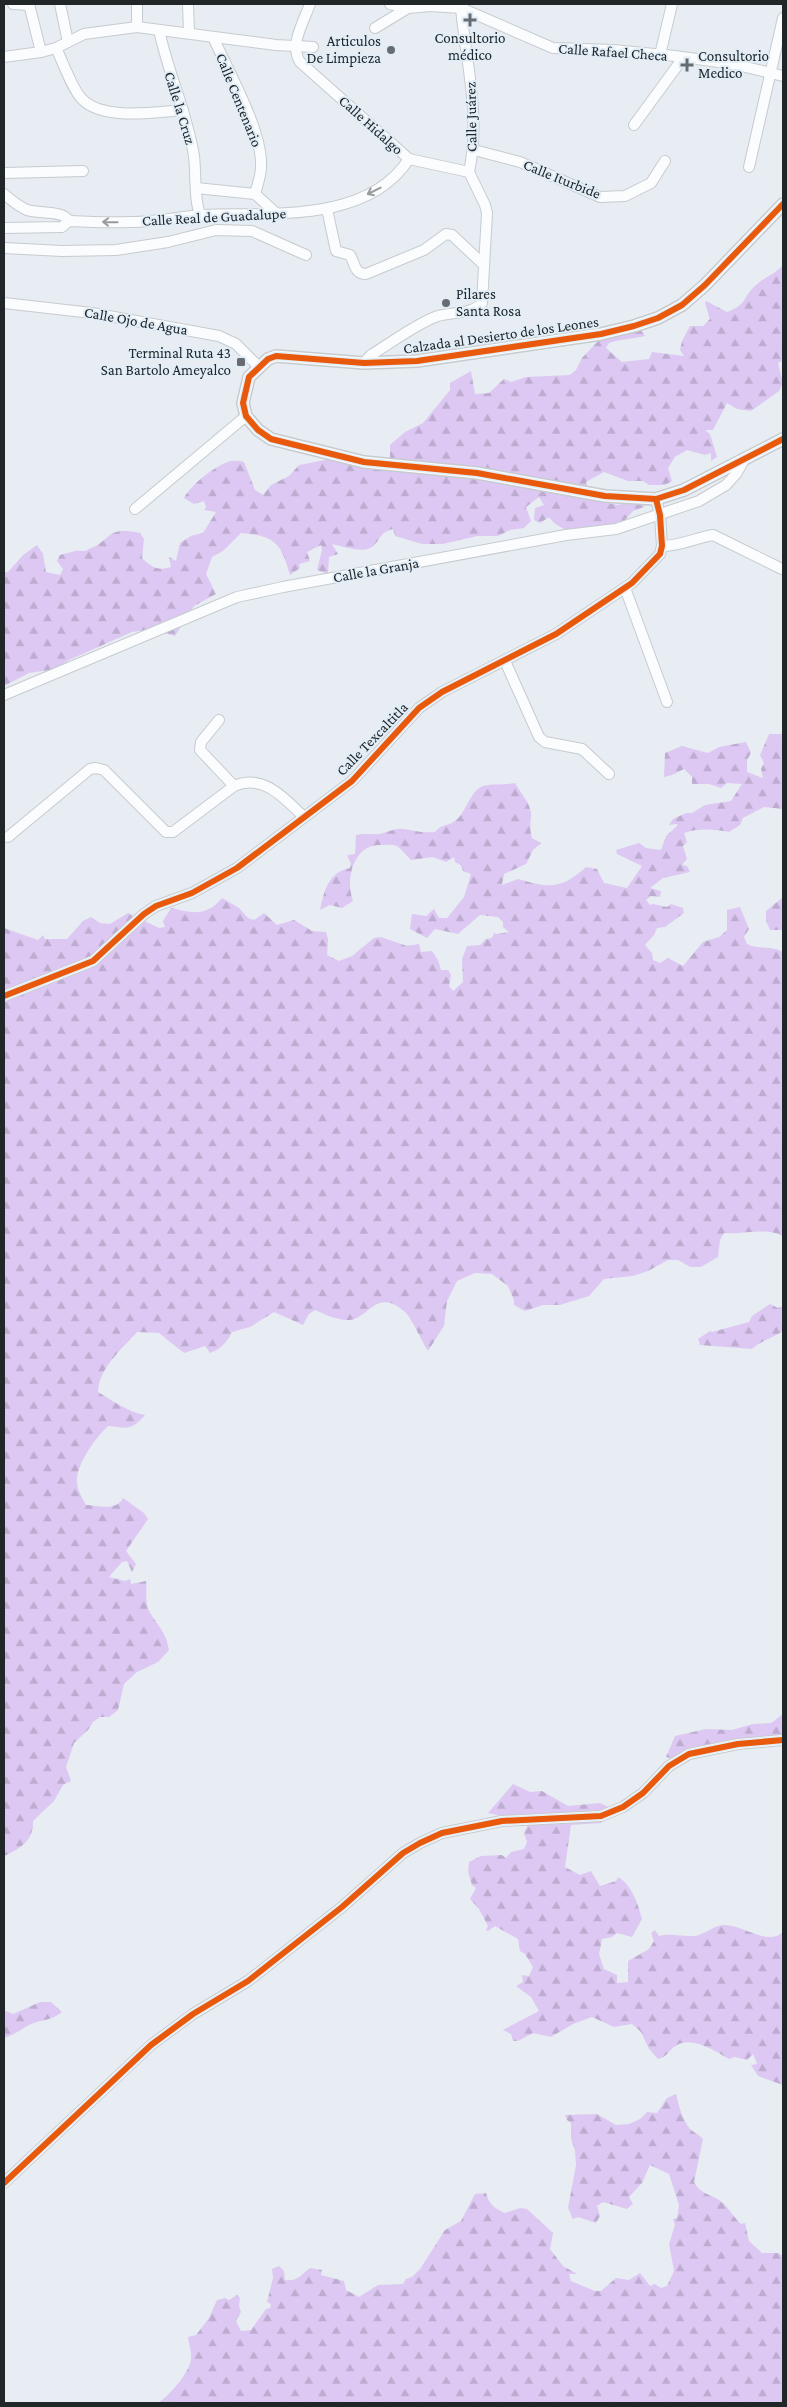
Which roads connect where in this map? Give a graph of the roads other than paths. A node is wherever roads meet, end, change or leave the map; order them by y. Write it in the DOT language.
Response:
graph roads {
  1 [pos="13,4"];
  2 [pos="29,4"];
  3 [pos="60,4"];
  4 [pos="137,4"];
  5 [pos="188,4"];
  6 [pos="310,4"];
  7 [pos="390,4"];
  8 [pos="672,4"];
  9 [pos="462,6"];
  10 [pos="408,8"];
  11 [pos="783,18"];
  12 [pos="137,27"];
  13 [pos="376,28"];
  14 [pos="159,30"];
  15 [pos="189,33"];
  16 [pos="213,37"];
  17 [pos="68,42"];
  18 [pos="296,45"];
  19 [pos="313,47"];
  20 [pos="56,48"];
  21 [pos="41,52"];
  22 [pos="660,55"];
  23 [pos="4,57"];
  24 [pos="683,58"];
  25 [pos="771,72"];
  26 [pos="783,76"];
  27 [pos="183,110"];
  28 [pos="634,125"];
  29 [pos="474,150"];
  30 [pos="409,159"];
  31 [pos="665,161"];
  32 [pos="749,167"];
  33 [pos="83,171"];
  34 [pos="470,172"];
  35 [pos="4,173"];
  36 [pos="196,188"];
  37 [pos="4,194"];
  38 [pos="255,194"];
  39 [pos="783,204"];
  40 [pos="327,209"];
  41 [pos="277,214"];
  42 [pos="201,216"];
  43 [pos="69,222"];
  44 [pos="4,228"];
  45 [pos="4,248"];
  46 [pos="306,255"];
  47 [pos="483,264"];
  48 [pos="4,303"];
  49 [pos="364,363"];
  50 [pos="258,366"];
  51 [pos="246,416"];
  52 [pos="783,440"];
  53 [pos="744,460"];
  54 [pos="656,499"];
  55 [pos="135,509"];
  56 [pos="660,514"];
  57 [pos="662,546"];
  58 [pos="782,569"];
  59 [pos="625,588"];
  60 [pos="505,660"];
  61 [pos="4,695"];
  62 [pos="667,702"];
  63 [pos="219,720"];
  64 [pos="608,774"];
  65 [pos="234,786"];
  66 [pos="304,817"];
  67 [pos="8,837"];
  68 [pos="4,996"];
  69 [pos="783,1740"];
  70 [pos="4,2183"];
  1 -- 2 [label="street"];
  2 -- 21 [label="street"];
  3 -- 17 [label="street"];
  4 -- 12 [label="street"];
  5 -- 15 [label="street"];
  6 -- 18 [label="street"];
  7 -- 10 [label="street, Calle Rafael Checa"];
  8 -- 22 [label="street"];
  9 -- 10 [label="street, Calle Rafael Checa"];
  9 -- 22 [label="street, Calle Rafael Checa"];
  9 -- 29 [label="street, Calle Juárez"];
  10 -- 13 [label="street"];
  11 -- 25 [label="street"];
  12 -- 14 [label="street, Calle Centenario"];
  12 -- 17 [label="street, Calle Centenario"];
  14 -- 15 [label="street, Calle Centenario"];
  14 -- 27 [label="street, Calle la Cruz"];
  15 -- 16 [label="street, Calle Centenario"];
  16 -- 18 [label="street, Calle Centenario"];
  16 -- 38 [label="street, Calle Centenario"];
  17 -- 20 [label="street, Calle Centenario"];
  18 -- 19 [label="street, Calle Centenario"];
  18 -- 30 [label="street, Calle Hidalgo"];
  20 -- 21 [label="street, Calle Centenario"];
  20 -- 27 [label="street"];
  21 -- 23 [label="street, Calle Centenario"];
  22 -- 24 [label="street, Calle Rafael Checa"];
  24 -- 25 [label="street, Calle Rafael Checa"];
  24 -- 28 [label="street"];
  25 -- 26 [label="street, Calle Rafael Checa"];
  25 -- 32 [label="street"];
  27 -- 36 [label="street, Calle la Cruz"];
  29 -- 31 [label="street, Calle Iturbide"];
  29 -- 34 [label="street, Calle Juárez"];
  30 -- 34 [label="street, Calle Hidalgo"];
  30 -- 40 [label="street, Calle Real de Guadalupe, one-way"];
  33 -- 35 [label="street"];
  34 -- 47 [label="street"];
  36 -- 38 [label="street"];
  36 -- 42 [label="street, Calle la Cruz"];
  37 -- 43 [label="street"];
  38 -- 41 [label="street"];
  39 -- 49 [label="street, Calzada al Desierto de los Leones"];
  40 -- 41 [label="street, Calle Real de Guadalupe"];
  40 -- 47 [label="street"];
  41 -- 42 [label="street, Calle Real de Guadalupe"];
  42 -- 43 [label="street, Calle Real de Guadalupe, one-way"];
  43 -- 44 [label="street, Calle Real de Guadalupe"];
  45 -- 46 [label="street"];
  47 -- 49 [label="street"];
  48 -- 50 [label="street, Calle Ojo de Agua"];
  49 -- 50 [label="street, Calzada al Desierto de los Leones"];
  50 -- 51 [label="street"];
  51 -- 54 [label="street"];
  51 -- 55 [label="street"];
  52 -- 53 [label="street"];
  53 -- 54 [label="street"];
  53 -- 56 [label="street, Calle la Granja"];
  54 -- 56 [label="street"];
  56 -- 57 [label="street"];
  56 -- 61 [label="street, Calle la Granja"];
  57 -- 58 [label="street"];
  57 -- 59 [label="street, Calle Texcaltitla"];
  59 -- 60 [label="street, Calle Texcaltitla"];
  59 -- 62 [label="street"];
  60 -- 64 [label="street"];
  60 -- 66 [label="street, Calle Texcaltitla"];
  63 -- 65 [label="street"];
  65 -- 66 [label="street"];
  65 -- 67 [label="street"];
  66 -- 68 [label="street, Calle Texcaltitla"];
  69 -- 70 [label="street"];
}
